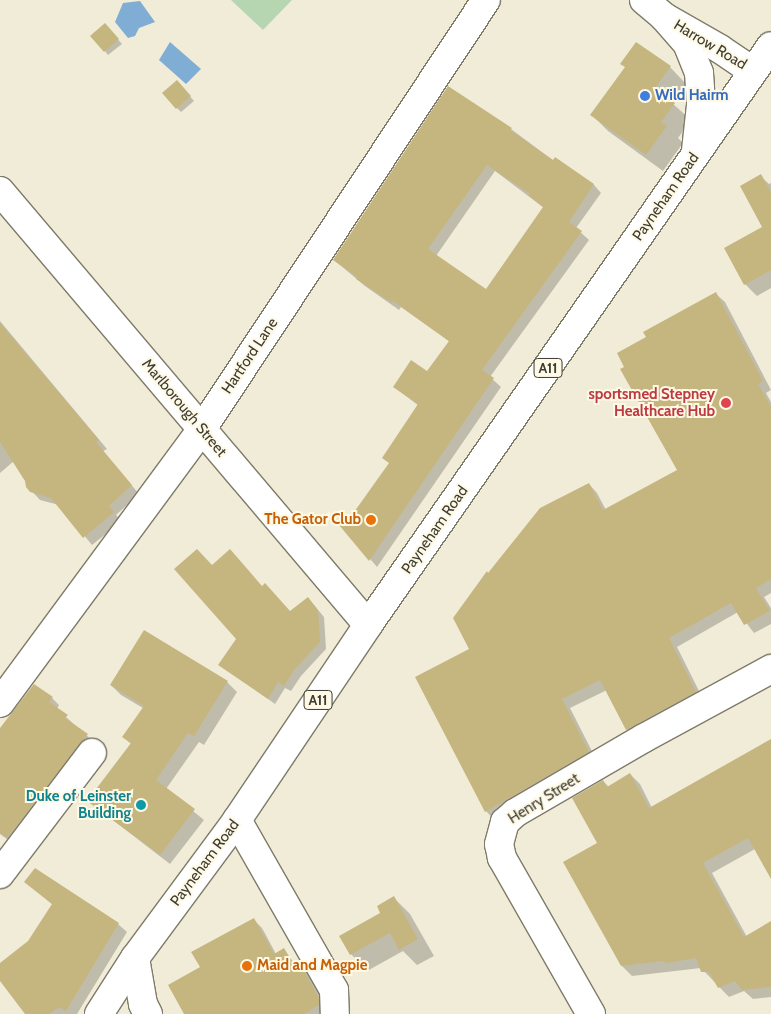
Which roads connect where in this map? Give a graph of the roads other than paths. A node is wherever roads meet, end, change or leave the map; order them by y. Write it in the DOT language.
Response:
graph roads {
  1 [pos="486,0"];
  2 [pos="654,9"];
  3 [pos="771,46"];
  4 [pos="753,71"];
  5 [pos="696,154"];
  6 [pos="0,191"];
  7 [pos="202,429"];
  8 [pos="368,625"];
  9 [pos="771,670"];
  10 [pos="0,703"];
  11 [pos="92,753"];
  12 [pos="237,820"];
  13 [pos="0,874"];
  14 [pos="134,958"];
  15 [pos="98,1014"];
  16 [pos="148,1014"];
  17 [pos="335,1014"];
  18 [pos="591,1014"];
  1 -- 7 [label="main road, Hartford Lane"];
  2 -- 4 [label="main road, Harrow Road"];
  2 -- 5 [label="main road"];
  3 -- 4 [label="main road, Payneham Road / A11"];
  4 -- 5 [label="main road, Payneham Road / A11"];
  5 -- 8 [label="main road, Payneham Road / A11"];
  6 -- 7 [label="main road, Marlborough Street"];
  7 -- 8 [label="main road, Marlborough Street"];
  7 -- 10 [label="main road, Hartford Lane"];
  8 -- 12 [label="main road, Payneham Road / A11"];
  9 -- 18 [label="main road, Henry Street"];
  11 -- 13 [label="main road"];
  12 -- 14 [label="main road, Payneham Road / A11"];
  12 -- 17 [label="main road"];
  14 -- 15 [label="main road, Payneham Road / A11"];
  14 -- 16 [label="main road"];
}
